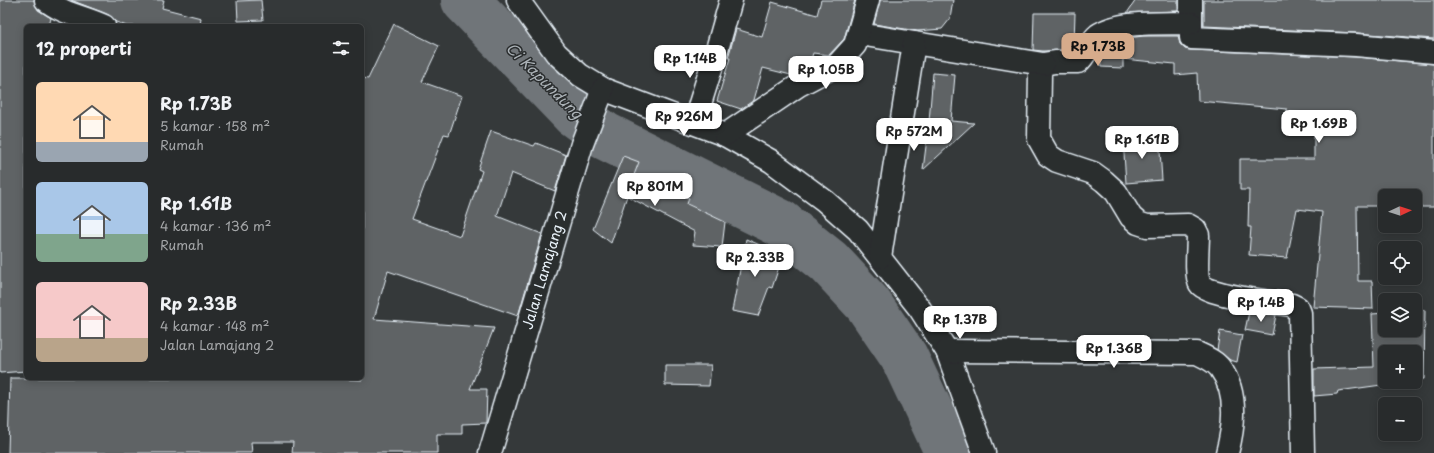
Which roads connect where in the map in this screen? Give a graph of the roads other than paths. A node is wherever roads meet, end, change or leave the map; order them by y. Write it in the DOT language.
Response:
graph roads {
  1 [pos="46,0"];
  2 [pos="518,0"];
  3 [pos="730,0"];
  4 [pos="868,0"];
  5 [pos="1191,0"];
  6 [pos="1191,23"];
  7 [pos="100,24"];
  8 [pos="859,34"];
  9 [pos="914,43"];
  10 [pos="1434,52"];
  11 [pos="1043,64"];
  12 [pos="600,96"];
  13 [pos="694,123"];
  14 [pos="724,135"];
  15 [pos="880,257"];
  16 [pos="947,352"];
  17 [pos="490,453"];
  18 [pos="984,453"];
  19 [pos="1227,453"];
  20 [pos="1303,453"];
  1 -- 7 [label="street"];
  2 -- 12 [label="street"];
  3 -- 13 [label="street"];
  4 -- 8 [label="street"];
  5 -- 6 [label="street"];
  6 -- 10 [label="street"];
  6 -- 11 [label="street"];
  8 -- 9 [label="street"];
  8 -- 14 [label="street"];
  9 -- 11 [label="street"];
  9 -- 15 [label="street"];
  11 -- 20 [label="street"];
  12 -- 13 [label="street"];
  12 -- 17 [label="street, Jalan Lamajang 2"];
  13 -- 14 [label="street"];
  14 -- 15 [label="street"];
  15 -- 16 [label="street"];
  16 -- 18 [label="street"];
  16 -- 19 [label="street"];
}
